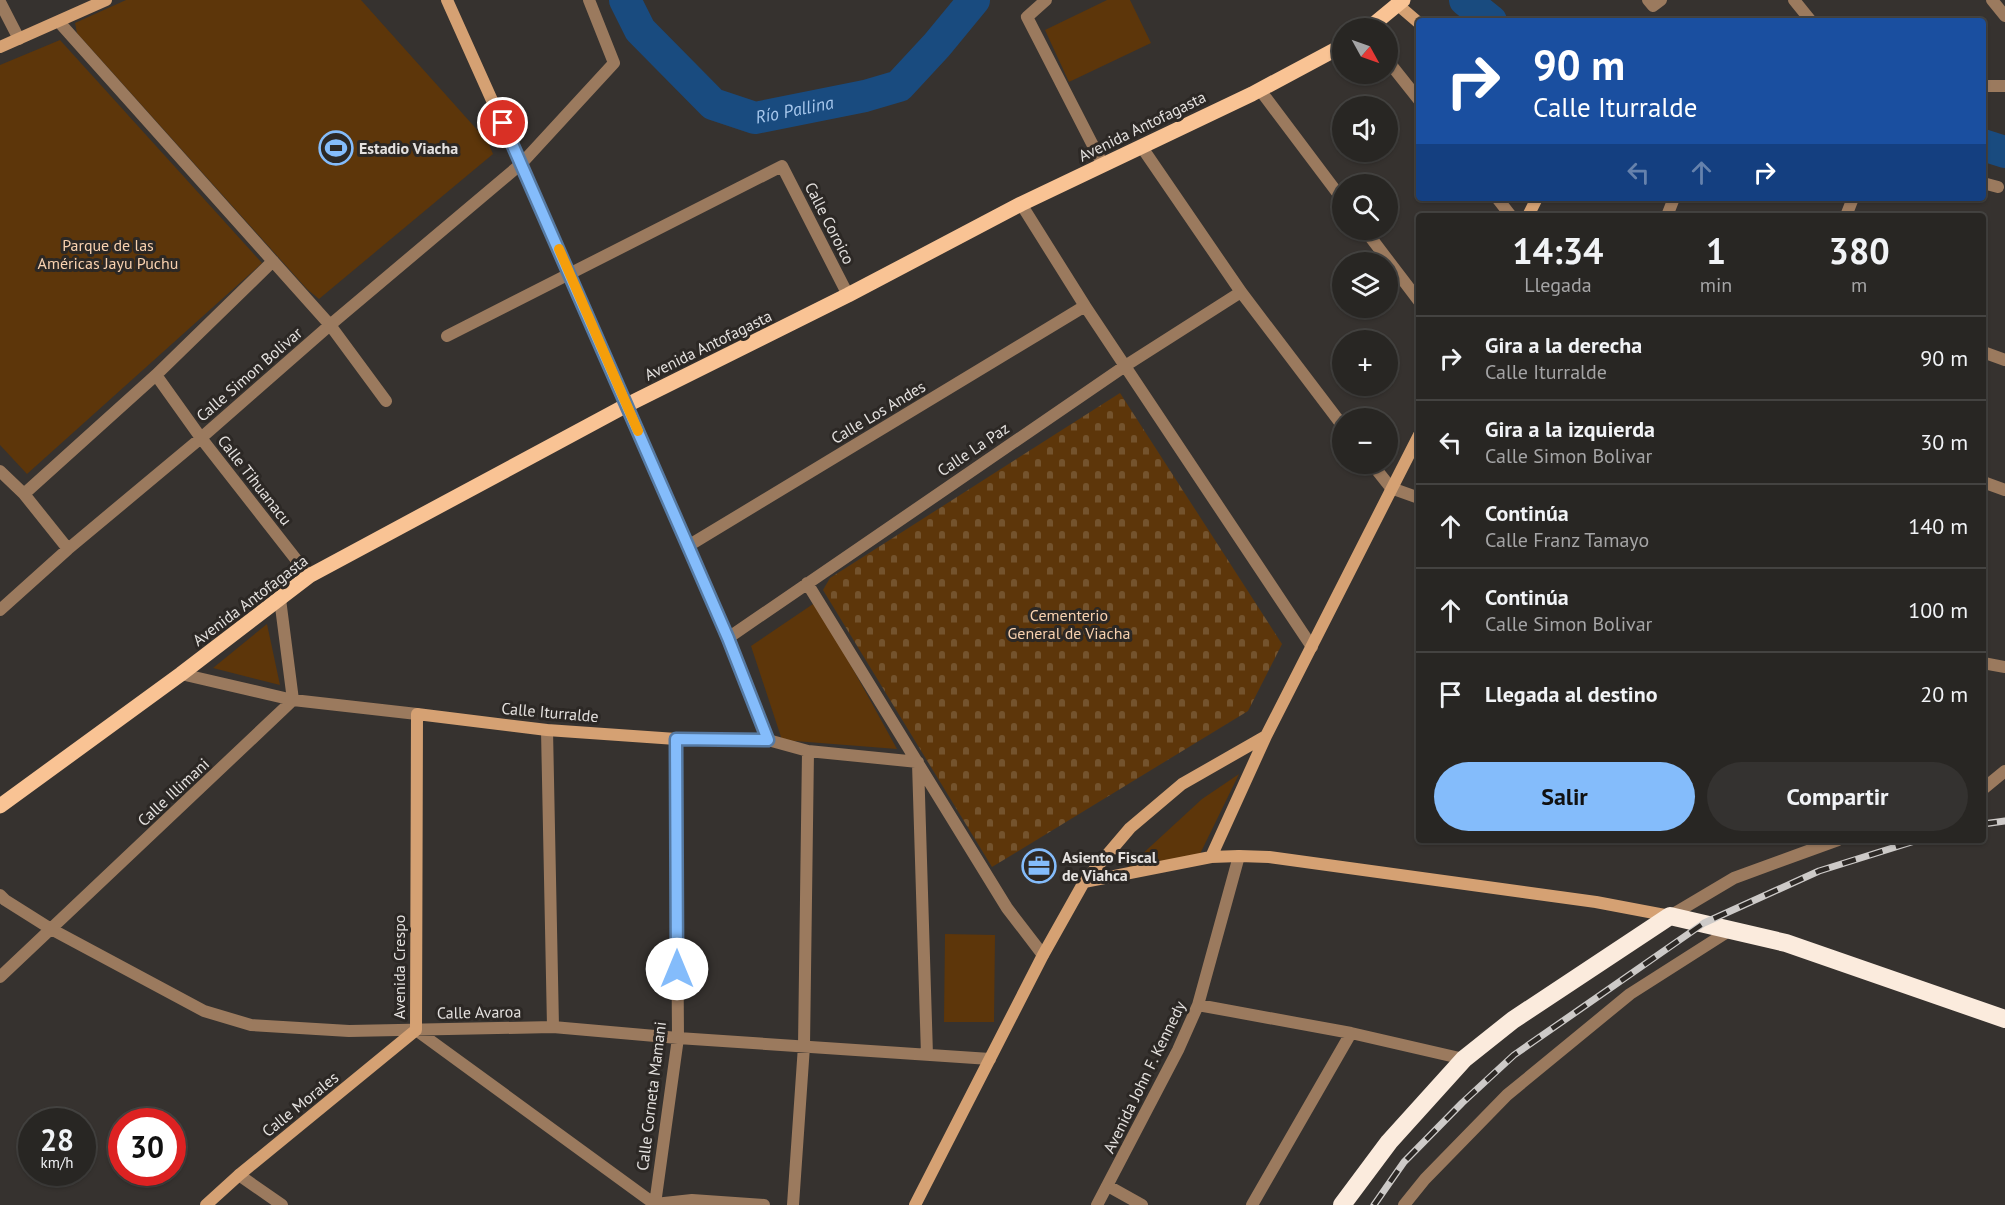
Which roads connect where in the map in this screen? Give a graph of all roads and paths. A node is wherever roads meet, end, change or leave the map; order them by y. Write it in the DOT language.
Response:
graph roads {
  1 [pos="106,0"];
  2 [pos="447,0"];
  3 [pos="589,0"];
  4 [pos="1046,0"];
  5 [pos="1794,0"];
  6 [pos="1992,0"];
  7 [pos="0,2"];
  8 [pos="1398,2"];
  9 [pos="2005,16"];
  10 [pos="1380,18"];
  11 [pos="1809,18"];
  12 [pos="1416,20"];
  13 [pos="59,22"];
  14 [pos="19,39"];
  15 [pos="0,47"];
  16 [pos="1332,51"];
  17 [pos="1398,74"];
  18 [pos="1986,86"];
  19 [pos="2005,86"];
  20 [pos="1260,90"];
  21 [pos="1416,96"];
  22 [pos="1141,146"];
  23 [pos="521,164"];
  24 [pos="1103,165"];
  25 [pos="1986,184"];
  26 [pos="1332,186"];
  27 [pos="1998,188"];
  28 [pos="1499,201"];
  29 [pos="1022,204"];
  30 [pos="1509,213"];
  31 [pos="1373,240"];
  32 [pos="273,261"];
  33 [pos="570,273"];
  34 [pos="1241,292"];
  35 [pos="848,295"];
  36 [pos="1416,297"];
  37 [pos="1085,306"];
  38 [pos="330,325"];
  39 [pos="447,336"];
  40 [pos="1986,353"];
  41 [pos="2005,360"];
  42 [pos="1125,366"];
  43 [pos="156,375"];
  44 [pos="386,401"];
  45 [pos="627,405"];
  46 [pos="1332,412"];
  47 [pos="201,438"];
  48 [pos="1416,441"];
  49 [pos="0,471"];
  50 [pos="1380,474"];
  51 [pos="1986,483"];
  52 [pos="1391,488"];
  53 [pos="2005,490"];
  54 [pos="24,494"];
  55 [pos="1416,497"];
  56 [pos="688,546"];
  57 [pos="68,549"];
  58 [pos="309,576"];
  59 [pos="807,583"];
  60 [pos="280,599"];
  61 [pos="0,610"];
  62 [pos="728,638"];
  63 [pos="1312,647"];
  64 [pos="1986,664"];
  65 [pos="2005,667"];
  66 [pos="181,674"];
  67 [pos="293,700"];
  68 [pos="417,714"];
  69 [pos="547,730"];
  70 [pos="1266,736"];
  71 [pos="676,739"];
  72 [pos="768,740"];
  73 [pos="808,751"];
  74 [pos="918,762"];
  75 [pos="2005,771"];
  76 [pos="1986,787"];
  77 [pos="0,806"];
  78 [pos="1830,843"];
  79 [pos="1239,856"];
  80 [pos="1210,857"];
  81 [pos="1084,882"];
  82 [pos="0,895"];
  83 [pos="1670,916"];
  84 [pos="51,929"];
  85 [pos="1732,929"];
  86 [pos="1042,955"];
  87 [pos="0,977"];
  88 [pos="1198,1005"];
  89 [pos="2005,1019"];
  90 [pos="553,1028"];
  91 [pos="416,1030"];
  92 [pos="1351,1033"];
  93 [pos="678,1038"];
  94 [pos="804,1046"];
  95 [pos="927,1056"];
  96 [pos="990,1059"];
  97 [pos="1464,1059"];
  98 [pos="239,1175"];
  99 [pos="1108,1186"];
  100 [pos="655,1204"];
  101 [pos="206,1205"];
  102 [pos="282,1205"];
  103 [pos="764,1205"];
  104 [pos="793,1205"];
  105 [pos="915,1205"];
  106 [pos="1097,1205"];
  107 [pos="1142,1205"];
  108 [pos="1252,1205"];
  109 [pos="1342,1205"];
  110 [pos="1404,1205"];
  1 -- 13 [label="main road"];
  2 -- 23 [label="main road"];
  3 -- 23 [label="street, Calle Simon Bolivar"];
  4 -- 24 [label="street"];
  5 -- 11 [label="street"];
  6 -- 9 [label="street"];
  7 -- 14 [label="street"];
  8 -- 10 [label="main road"];
  8 -- 12 [label="main road"];
  13 -- 14 [label="main road"];
  13 -- 32 [label="street"];
  14 -- 15 [label="main road"];
  16 -- 20 [label="main road, Avenida Antofagasta"];
  17 -- 21 [label="street"];
  18 -- 19 [label="street"];
  20 -- 22 [label="main road, Avenida Antofagasta"];
  20 -- 26 [label="street"];
  22 -- 24 [label="main road, Avenida Antofagasta"];
  22 -- 34 [label="street"];
  23 -- 33 [label="main road"];
  23 -- 38 [label="street, Calle Simon Bolivar"];
  24 -- 29 [label="main road, Avenida Antofagasta"];
  25 -- 27 [label="street"];
  28 -- 30 [label="street"];
  29 -- 35 [label="main road, Avenida Antofagasta"];
  29 -- 37 [label="street"];
  31 -- 36 [label="street"];
  32 -- 38 [label="street"];
  32 -- 43 [label="street"];
  33 -- 35 [label="street, Calle Coroico"];
  33 -- 39 [label="street"];
  33 -- 45 [label="main road"];
  34 -- 42 [label="street, Calle La Paz"];
  34 -- 46 [label="street"];
  35 -- 45 [label="main road, Avenida Antofagasta"];
  37 -- 42 [label="street"];
  37 -- 56 [label="street, Calle Los Andes"];
  38 -- 44 [label="street"];
  38 -- 47 [label="street, Calle Simon Bolivar"];
  40 -- 41 [label="street"];
  42 -- 59 [label="street, Calle La Paz"];
  42 -- 63 [label="street"];
  43 -- 47 [label="street, Calle Tihuanacu"];
  43 -- 54 [label="street"];
  45 -- 56 [label="main road"];
  45 -- 58 [label="main road, Avenida Antofagasta"];
  47 -- 57 [label="street, Calle Simon Bolivar"];
  47 -- 58 [label="street, Calle Tihuanacu"];
  48 -- 52 [label="main road"];
  49 -- 54 [label="street"];
  50 -- 52 [label="street"];
  51 -- 53 [label="street"];
  52 -- 55 [label="street"];
  52 -- 63 [label="main road"];
  54 -- 57 [label="street"];
  56 -- 62 [label="main road"];
  57 -- 61 [label="street, Calle Simon Bolivar"];
  58 -- 60 [label="main road, Avenida Antofagasta"];
  59 -- 62 [label="street, Calle La Paz"];
  59 -- 74 [label="street"];
  60 -- 66 [label="main road, Avenida Antofagasta"];
  60 -- 67 [label="street"];
  62 -- 72 [label="main road"];
  63 -- 70 [label="main road"];
  64 -- 65 [label="street"];
  66 -- 67 [label="street, Calle Iturralde"];
  66 -- 77 [label="main road, Avenida Antofagasta"];
  67 -- 68 [label="street, Calle Iturralde"];
  67 -- 84 [label="street, Calle Illimani"];
  68 -- 69 [label="main road, Calle Iturralde"];
  68 -- 91 [label="main road, Avenida Crespo"];
  69 -- 71 [label="main road, Calle Iturralde"];
  69 -- 90 [label="street"];
  70 -- 80 [label="main road"];
  70 -- 81 [label="main road"];
  71 -- 72 [label="main road, Calle Iturralde"];
  71 -- 93 [label="street, Calle Corneta Mamani"];
  72 -- 73 [label="street, Calle Iturralde"];
  73 -- 74 [label="street, Calle Iturralde"];
  73 -- 94 [label="street"];
  74 -- 86 [label="street"];
  74 -- 95 [label="street"];
  75 -- 76 [label="street"];
  78 -- 83 [label="street"];
  79 -- 80 [label="main road"];
  79 -- 83 [label="main road"];
  79 -- 88 [label="street, Avenida John F. Kennedy"];
  80 -- 81 [label="main road"];
  81 -- 86 [label="main road"];
  82 -- 84 [label="street, Calle Avaroa"];
  83 -- 85 [label="highway"];
  83 -- 97 [label="highway"];
  84 -- 87 [label="street, Calle Illimani"];
  84 -- 91 [label="street, Calle Avaroa"];
  85 -- 89 [label="highway"];
  85 -- 110 [label="street"];
  86 -- 96 [label="main road"];
  88 -- 92 [label="street"];
  88 -- 99 [label="street, Avenida John F. Kennedy"];
  90 -- 91 [label="street, Calle Avaroa"];
  90 -- 93 [label="street, Calle Avaroa"];
  91 -- 98 [label="main road, Calle Morales"];
  91 -- 100 [label="street, Avenida Crespo"];
  92 -- 97 [label="street"];
  92 -- 108 [label="street"];
  93 -- 94 [label="street, Calle Avaroa"];
  93 -- 100 [label="street, Calle Corneta Mamani"];
  94 -- 95 [label="street, Calle Avaroa"];
  94 -- 104 [label="street"];
  95 -- 96 [label="street, Calle Avaroa"];
  96 -- 105 [label="main road"];
  97 -- 109 [label="highway"];
  98 -- 101 [label="main road, Calle Morales"];
  98 -- 102 [label="street"];
  99 -- 106 [label="street, Avenida John F. Kennedy"];
  99 -- 107 [label="street"];
  100 -- 103 [label="street"];
}
